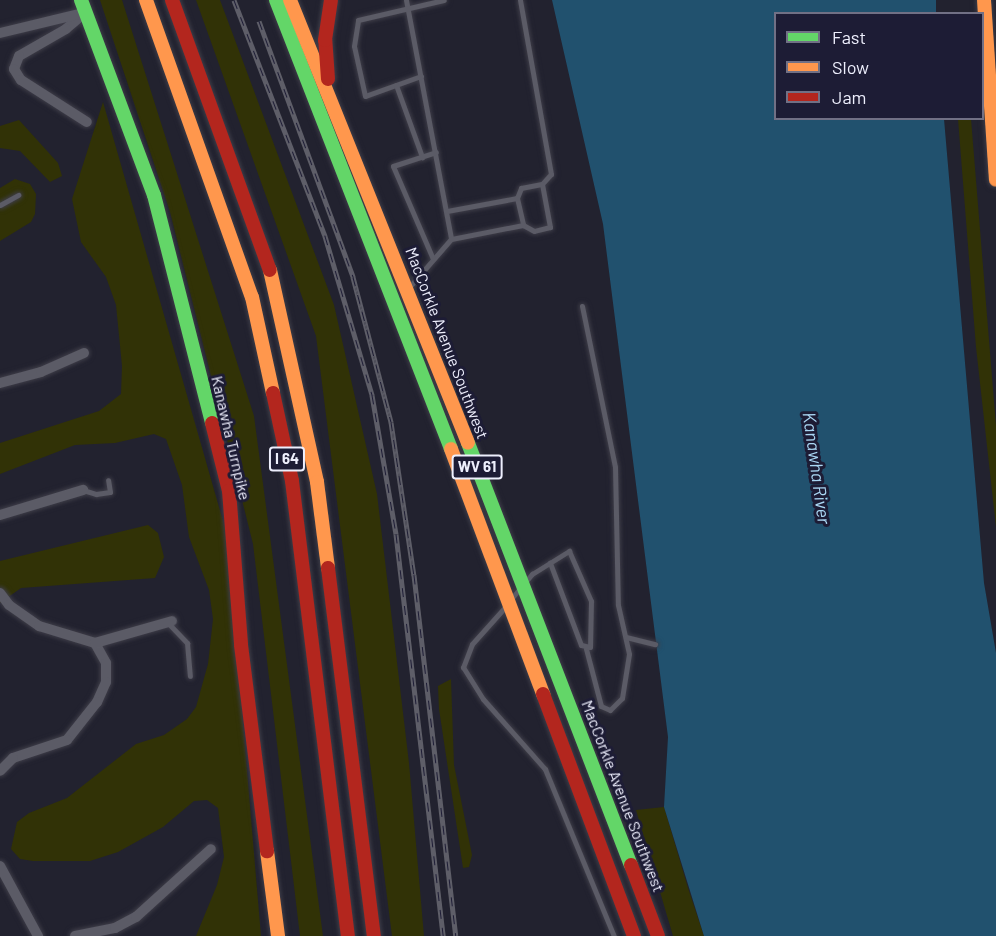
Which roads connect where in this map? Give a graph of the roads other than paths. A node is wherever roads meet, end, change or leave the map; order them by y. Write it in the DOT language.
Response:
graph roads {
  1 [pos="146,0"];
  2 [pos="172,0"];
  3 [pos="276,0"];
  4 [pos="290,0"];
  5 [pos="331,0"];
  6 [pos="444,0"];
  7 [pos="520,0"];
  8 [pos="984,0"];
  9 [pos="423,2"];
  10 [pos="407,3"];
  11 [pos="83,6"];
  12 [pos="990,31"];
  13 [pos="0,33"];
  14 [pos="297,34"];
  15 [pos="421,76"];
  16 [pos="396,85"];
  17 [pos="339,121"];
  18 [pos="87,122"];
  19 [pos="436,152"];
  20 [pos="422,157"];
  21 [pos="996,180"];
  22 [pos="542,184"];
  23 [pos="18,195"];
  24 [pos="517,198"];
  25 [pos="0,205"];
  26 [pos="447,211"];
  27 [pos="523,225"];
  28 [pos="451,239"];
  29 [pos="433,259"];
  30 [pos="409,288"];
  31 [pos="393,295"];
  32 [pos="582,306"];
  33 [pos="84,353"];
  34 [pos="0,383"];
  35 [pos="108,480"];
  36 [pos="83,490"];
  37 [pos="0,515"];
  38 [pos="550,563"];
  39 [pos="523,583"];
  40 [pos="0,593"];
  41 [pos="508,603"];
  42 [pos="169,622"];
  43 [pos="626,637"];
  44 [pos="95,643"];
  45 [pos="655,644"];
  46 [pos="586,649"];
  47 [pos="190,676"];
  48 [pos="0,771"];
  49 [pos="211,849"];
  50 [pos="0,867"];
  51 [pos="38,936"];
  52 [pos="75,936"];
  53 [pos="278,936"];
  54 [pos="348,936"];
  55 [pos="374,936"];
  56 [pos="614,936"];
  57 [pos="634,936"];
  58 [pos="658,936"];
  1 -- 54 [label="main road, I 64"];
  2 -- 55 [label="main road, I 64"];
  3 -- 14 [label="main road, MacCorkle Avenue Southwest / WV 61"];
  4 -- 14 [label="main road, MacCorkle Avenue Southwest / WV 61"];
  5 -- 14 [label="main road"];
  5 -- 17 [label="main road"];
  6 -- 9 [label="lane"];
  7 -- 22 [label="lane"];
  8 -- 12 [label="main road"];
  9 -- 10 [label="lane"];
  10 -- 15 [label="lane"];
  10 -- 16 [label="lane"];
  11 -- 13 [label="street"];
  11 -- 18 [label="street"];
  11 -- 53 [label="main road, Kanawha Turnpike"];
  12 -- 21 [label="main road"];
  14 -- 17 [label="main road, MacCorkle Avenue Southwest / WV 61"];
  14 -- 31 [label="main road, MacCorkle Avenue Southwest / WV 61"];
  15 -- 16 [label="lane"];
  15 -- 19 [label="lane"];
  16 -- 20 [label="lane"];
  17 -- 30 [label="main road, MacCorkle Avenue Southwest / WV 61"];
  19 -- 20 [label="lane"];
  19 -- 26 [label="lane"];
  20 -- 29 [label="lane"];
  22 -- 24 [label="lane"];
  22 -- 27 [label="lane"];
  23 -- 25 [label="lane"];
  24 -- 26 [label="lane"];
  24 -- 27 [label="lane"];
  26 -- 28 [label="lane"];
  27 -- 28 [label="lane"];
  28 -- 29 [label="lane"];
  29 -- 30 [label="lane"];
  30 -- 31 [label="lane"];
  30 -- 39 [label="main road, MacCorkle Avenue Southwest / WV 61"];
  31 -- 41 [label="main road, MacCorkle Avenue Southwest / WV 61"];
  32 -- 43 [label="lane"];
  33 -- 34 [label="street"];
  35 -- 36 [label="lane"];
  36 -- 37 [label="street"];
  38 -- 39 [label="lane"];
  38 -- 46 [label="lane"];
  38 -- 46 [label="lane"];
  39 -- 41 [label="lane"];
  39 -- 58 [label="main road, MacCorkle Avenue Southwest / WV 61"];
  40 -- 44 [label="street"];
  41 -- 56 [label="lane"];
  41 -- 57 [label="main road, MacCorkle Avenue Southwest / WV 61"];
  42 -- 44 [label="street"];
  42 -- 47 [label="lane"];
  43 -- 45 [label="lane"];
  43 -- 46 [label="lane"];
  44 -- 48 [label="street"];
  49 -- 52 [label="street"];
  50 -- 51 [label="street"];
}
